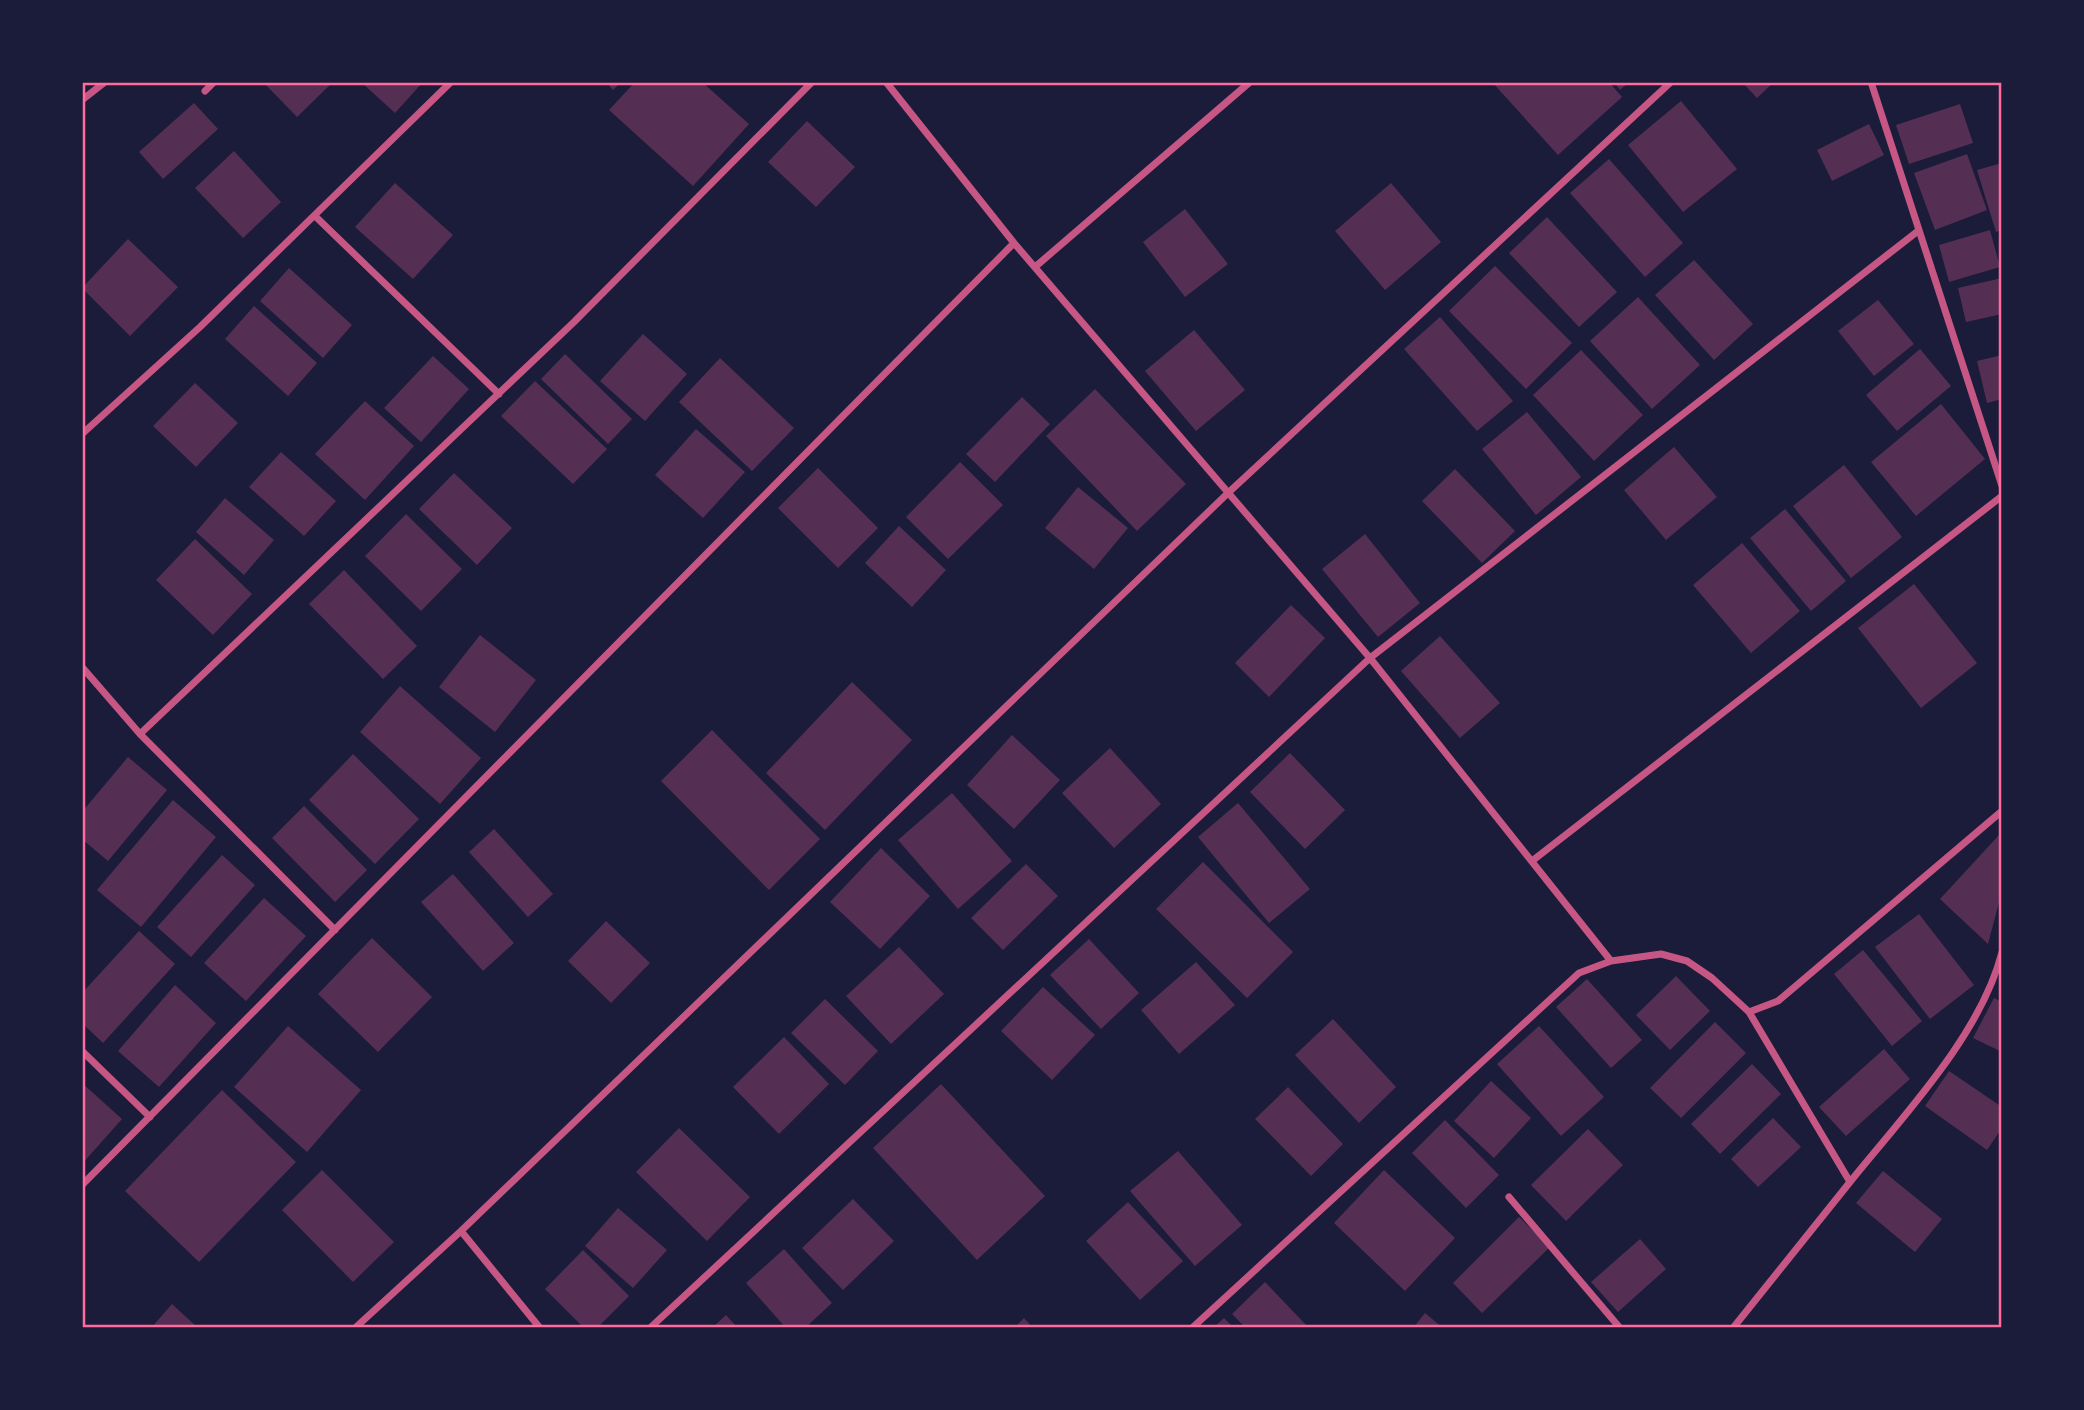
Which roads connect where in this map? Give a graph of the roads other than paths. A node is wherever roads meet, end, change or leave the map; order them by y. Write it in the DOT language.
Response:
graph roads {
  1 [pos="105,82"];
  2 [pos="214,82"];
  3 [pos="451,82"];
  4 [pos="812,82"];
  5 [pos="886,82"];
  6 [pos="1250,82"];
  7 [pos="1671,82"];
  8 [pos="1871,82"];
  9 [pos="205,91"];
  10 [pos="82,100"];
  11 [pos="315,216"];
  12 [pos="1918,231"];
  13 [pos="1014,243"];
  14 [pos="1035,267"];
  15 [pos="499,394"];
  16 [pos="82,433"];
  17 [pos="2002,486"];
  18 [pos="1228,493"];
  19 [pos="2002,496"];
  20 [pos="1370,658"];
  21 [pos="82,667"];
  22 [pos="141,734"];
  23 [pos="2002,811"];
  24 [pos="1532,861"];
  25 [pos="335,930"];
  26 [pos="2002,952"];
  27 [pos="1611,961"];
  28 [pos="1749,1012"];
  29 [pos="82,1051"];
  30 [pos="150,1117"];
  31 [pos="1850,1182"];
  32 [pos="82,1185"];
  33 [pos="1508,1197"];
  34 [pos="461,1231"];
  35 [pos="355,1328"];
  36 [pos="540,1328"];
  37 [pos="650,1328"];
  38 [pos="1192,1328"];
  39 [pos="1620,1328"];
  40 [pos="1733,1328"];
  1 -- 10 [label="street"];
  2 -- 9 [label="street"];
  3 -- 11 [label="street"];
  4 -- 15 [label="street"];
  5 -- 13 [label="street"];
  6 -- 14 [label="street"];
  7 -- 18 [label="street"];
  8 -- 12 [label="street"];
  11 -- 15 [label="street"];
  11 -- 16 [label="street"];
  12 -- 17 [label="street"];
  12 -- 20 [label="street"];
  13 -- 14 [label="street"];
  13 -- 25 [label="street"];
  14 -- 18 [label="street"];
  15 -- 22 [label="street"];
  18 -- 20 [label="street"];
  18 -- 34 [label="street"];
  19 -- 24 [label="street"];
  20 -- 24 [label="street"];
  20 -- 37 [label="street"];
  21 -- 22 [label="street"];
  22 -- 25 [label="street"];
  23 -- 28 [label="street"];
  24 -- 27 [label="street"];
  25 -- 30 [label="street"];
  26 -- 31 [label="street"];
  27 -- 28 [label="street"];
  27 -- 38 [label="street"];
  28 -- 31 [label="street"];
  29 -- 30 [label="street"];
  30 -- 32 [label="street"];
  31 -- 40 [label="street"];
  33 -- 39 [label="street"];
  34 -- 35 [label="street"];
  34 -- 36 [label="street"];
}
